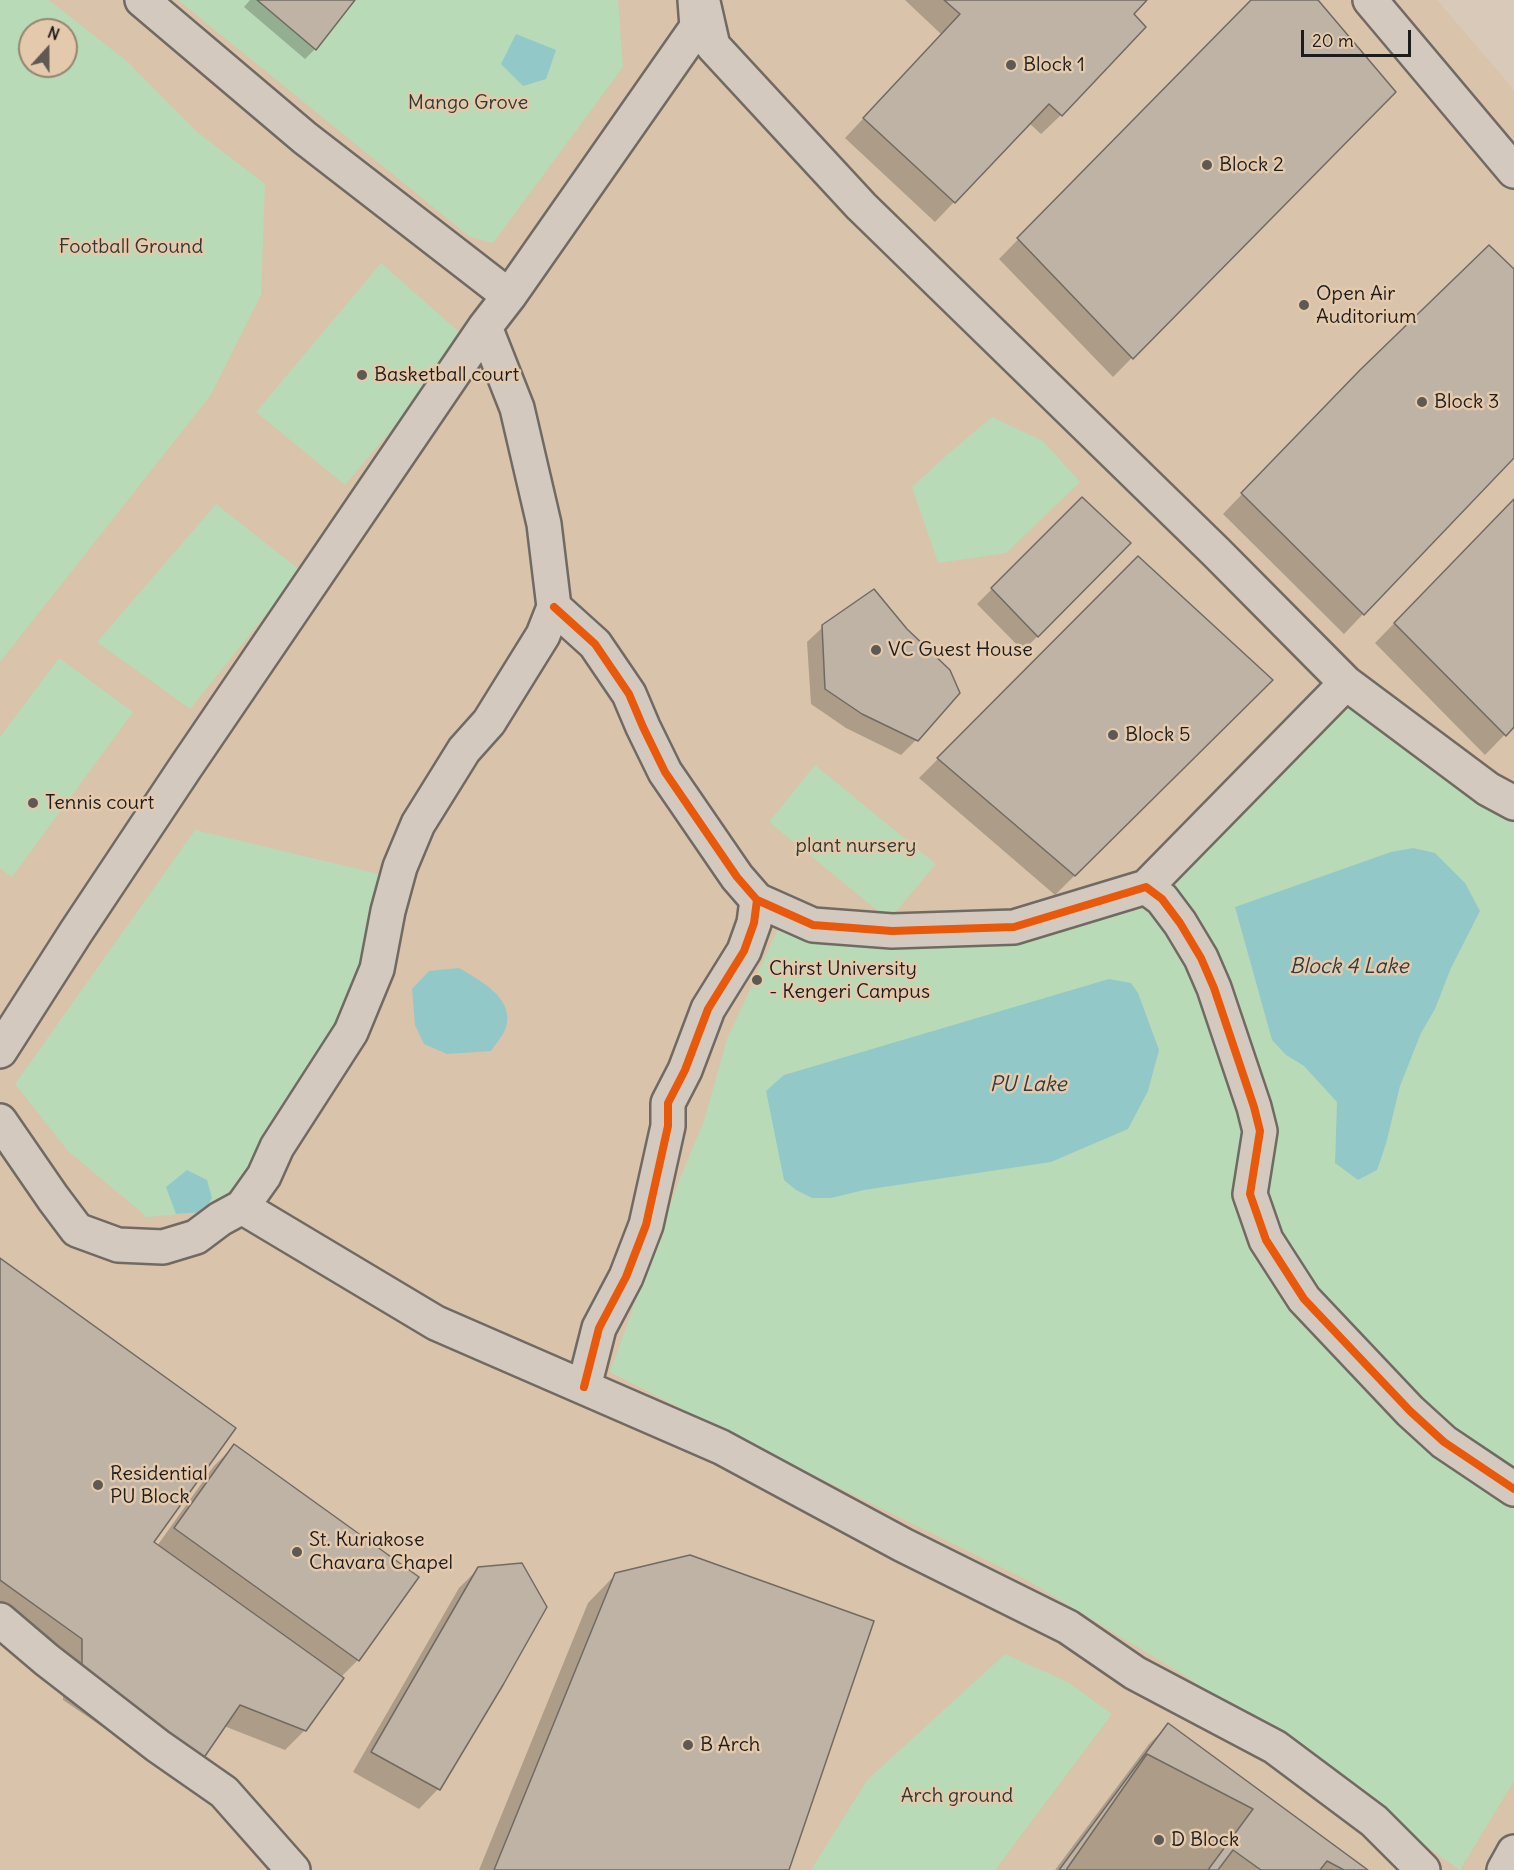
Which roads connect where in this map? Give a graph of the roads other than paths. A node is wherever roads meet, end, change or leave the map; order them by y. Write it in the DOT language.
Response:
graph roads {
  1 [pos="142,0"];
  2 [pos="695,0"];
  3 [pos="703,0"];
  4 [pos="1370,0"];
  5 [pos="1514,171"];
  6 [pos="509,296"];
  7 [pos="485,327"];
  8 [pos="554,607"];
  9 [pos="1346,683"];
  10 [pos="1514,803"];
  11 [pos="1146,887"];
  12 [pos="757,900"];
  13 [pos="0,1051"];
  14 [pos="0,1121"];
  15 [pos="242,1207"];
  16 [pos="584,1387"];
  17 [pos="1514,1489"];
  18 [pos="0,1620"];
  19 [pos="1514,1852"];
  20 [pos="293,1870"];
  21 [pos="1423,1870"];
  22 [pos="1504,1870"];
  1 -- 6 [label="street"];
  2 -- 6 [label="street"];
  3 -- 9 [label="street"];
  4 -- 5 [label="street"];
  6 -- 7 [label="street"];
  7 -- 8 [label="street"];
  7 -- 13 [label="street"];
  8 -- 12 [label="street"];
  8 -- 15 [label="street"];
  9 -- 10 [label="street"];
  9 -- 11 [label="street"];
  11 -- 12 [label="street"];
  11 -- 17 [label="street"];
  12 -- 16 [label="street"];
  14 -- 15 [label="street"];
  15 -- 16 [label="street"];
  16 -- 21 [label="street"];
  18 -- 20 [label="street"];
  19 -- 22 [label="street"];
}
